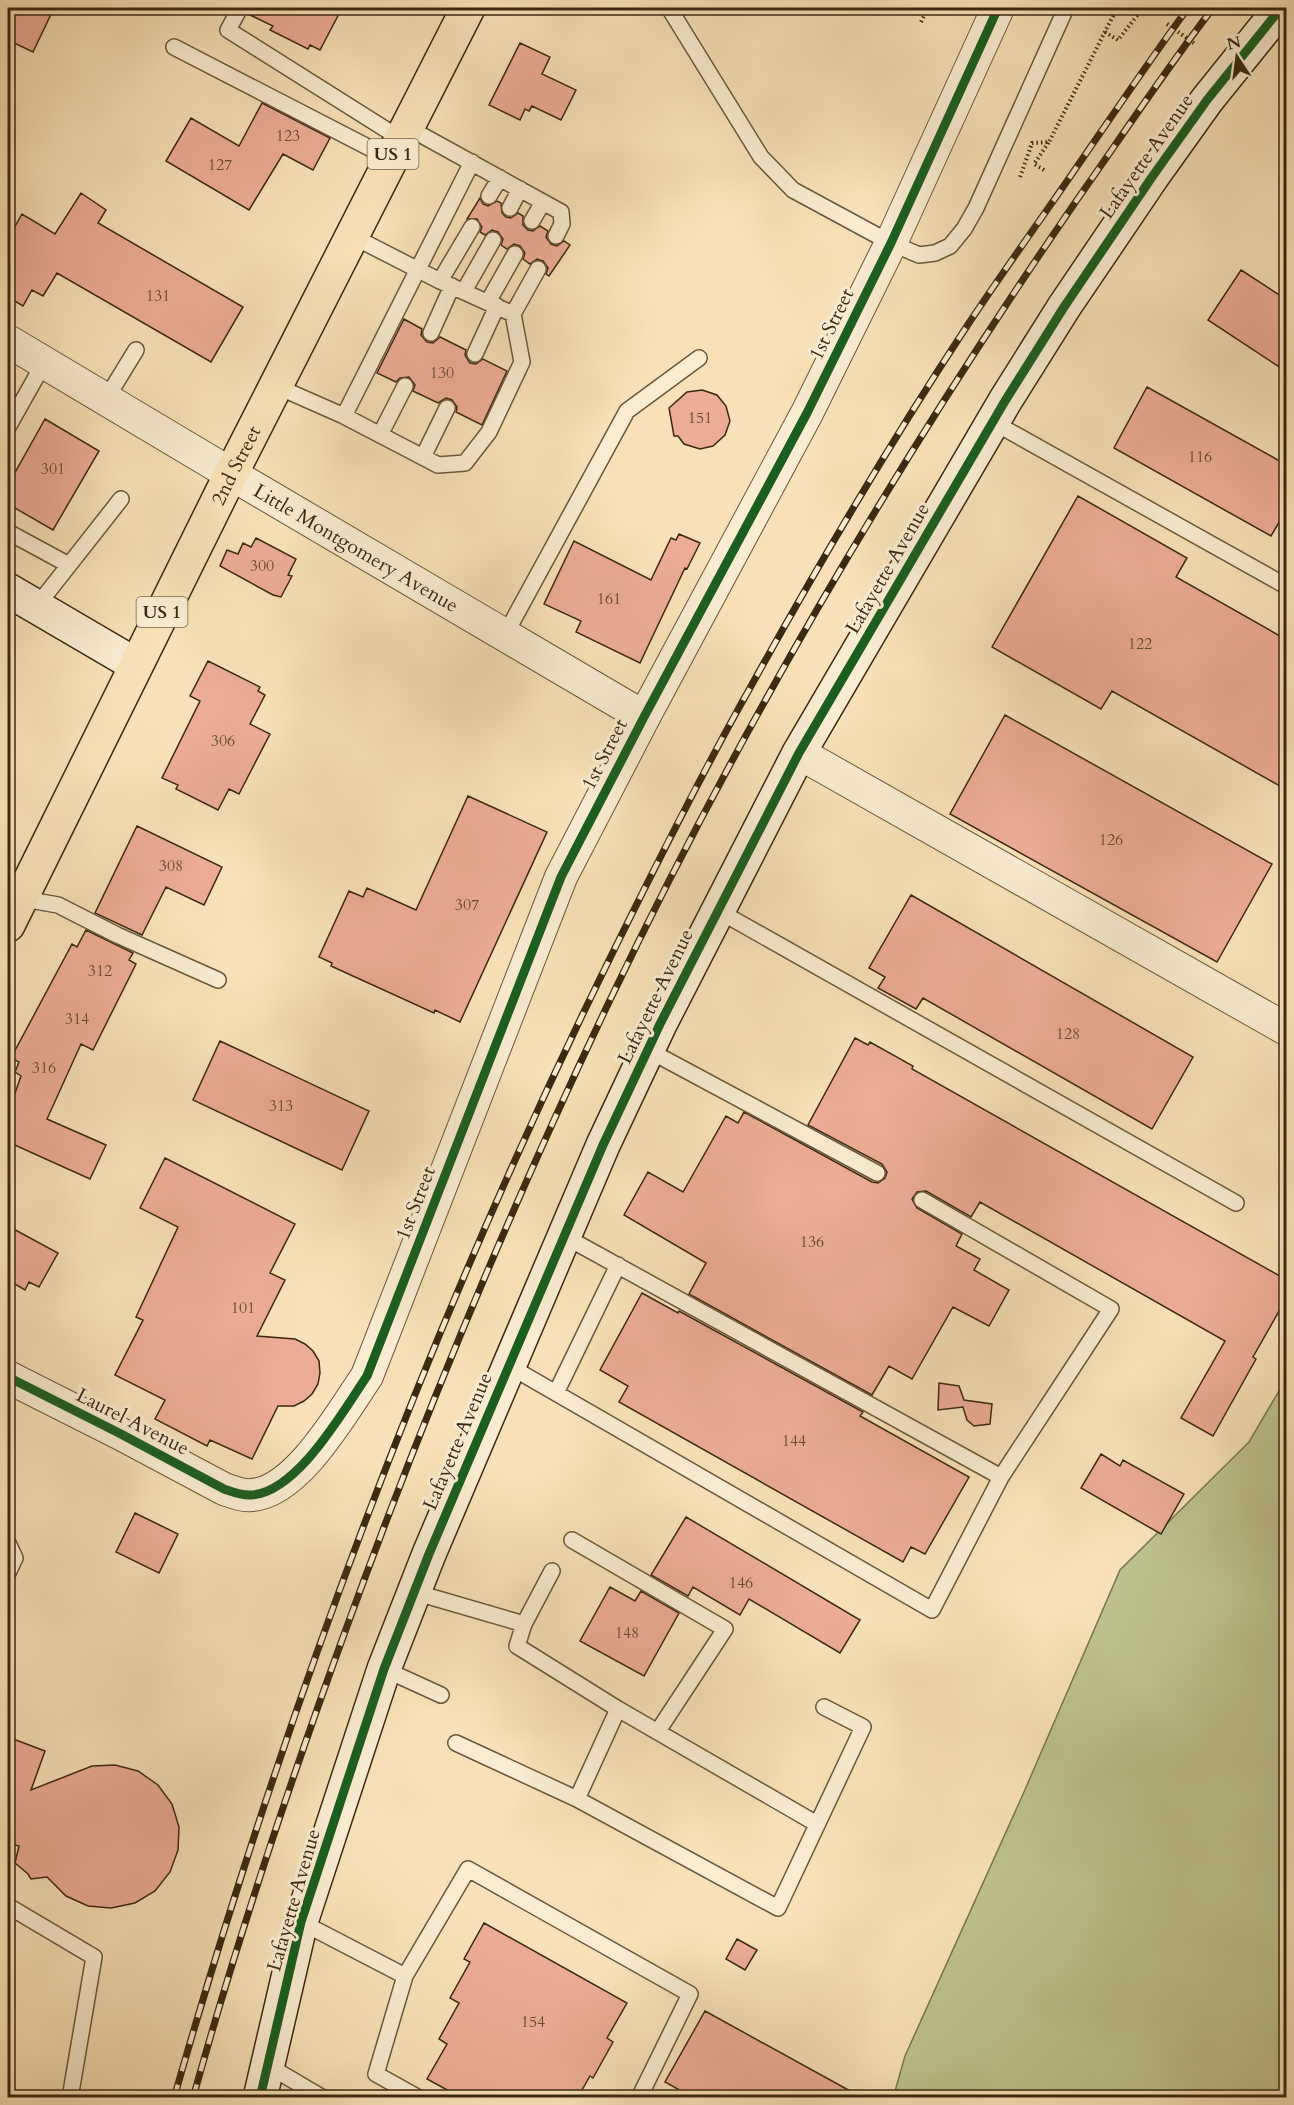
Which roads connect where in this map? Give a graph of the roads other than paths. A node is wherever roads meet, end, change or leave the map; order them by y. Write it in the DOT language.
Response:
graph roads {
  1 [pos="240,8"];
  2 [pos="468,8"];
  3 [pos="669,8"];
  4 [pos="998,8"];
  5 [pos="1066,8"];
  6 [pos="1281,8"];
  7 [pos="174,47"];
  8 [pos="400,142"];
  9 [pos="472,162"];
  10 [pos="500,178"];
  11 [pos="520,189"];
  12 [pos="489,196"];
  13 [pos="543,201"];
  14 [pos="510,208"];
  15 [pos="532,221"];
  16 [pos="472,226"];
  17 [pos="352,236"];
  18 [pos="556,236"];
  19 [pos="493,240"];
  20 [pos="891,243"];
  21 [pos="515,254"];
  22 [pos="418,269"];
  23 [pos="538,269"];
  24 [pos="452,286"];
  25 [pos="492,304"];
  26 [pos="513,314"];
  27 [pos="431,333"];
  28 [pos="8,340"];
  29 [pos="136,350"];
  30 [pos="475,354"];
  31 [pos="699,358"];
  32 [pos="44,363"];
  33 [pos="276,386"];
  34 [pos="405,386"];
  35 [pos="106,399"];
  36 [pos="447,408"];
  37 [pos="344,416"];
  38 [pos="993,422"];
  39 [pos="8,427"];
  40 [pos="380,435"];
  41 [pos="423,457"];
  42 [pos="231,474"];
  43 [pos="121,499"];
  44 [pos="8,532"];
  45 [pos="69,565"];
  46 [pos="1287,586"];
  47 [pos="8,590"];
  48 [pos="36,606"];
  49 [pos="505,635"];
  50 [pos="136,665"];
  51 [pos="644,717"];
  52 [pos="799,753"];
  53 [pos="12,906"];
  54 [pos="717,910"];
  55 [pos="218,981"];
  56 [pos="1287,1029"];
  57 [pos="648,1050"];
  58 [pos="877,1173"];
  59 [pos="922,1200"];
  60 [pos="1236,1203"];
  61 [pos="564,1236"];
  62 [pos="618,1265"];
  63 [pos="509,1366"];
  64 [pos="8,1377"];
  65 [pos="556,1393"];
  66 [pos="1001,1477"];
  67 [pos="243,1495"];
  68 [pos="572,1540"];
  69 [pos="8,1543"];
  70 [pos="552,1570"];
  71 [pos="8,1573"];
  72 [pos="414,1592"];
  73 [pos="524,1624"];
  74 [pos="384,1669"];
  75 [pos="441,1695"];
  76 [pos="824,1707"];
  77 [pos="618,1709"];
  78 [pos="658,1731"];
  79 [pos="456,1743"];
  80 [pos="577,1799"];
  81 [pos="817,1824"];
  82 [pos="8,1906"];
  83 [pos="301,1922"];
  84 [pos="405,1976"];
  85 [pos="267,2066"];
  86 [pos="70,2097"];
  87 [pos="260,2097"];
  88 [pos="323,2097"];
  89 [pos="419,2097"];
  90 [pos="639,2097"];
  1 -- 8 [label="lane"];
  2 -- 8 [label="main road, 2nd Street / US 1"];
  3 -- 20 [label="lane"];
  4 -- 20 [label="street, 1st Street"];
  5 -- 20 [label="lane"];
  6 -- 38 [label="street, Lafayette Avenue"];
  7 -- 8 [label="lane"];
  8 -- 9 [label="lane"];
  8 -- 17 [label="main road, 2nd Street / US 1"];
  9 -- 10 [label="lane"];
  9 -- 22 [label="lane"];
  10 -- 11 [label="lane"];
  10 -- 12 [label="lane"];
  11 -- 13 [label="lane"];
  11 -- 14 [label="lane"];
  13 -- 15 [label="lane"];
  13 -- 18 [label="lane"];
  16 -- 24 [label="lane"];
  17 -- 22 [label="lane"];
  17 -- 33 [label="main road, 2nd Street / US 1"];
  19 -- 24 [label="lane"];
  20 -- 51 [label="street, 1st Street"];
  21 -- 25 [label="lane"];
  22 -- 24 [label="lane"];
  22 -- 37 [label="lane"];
  23 -- 26 [label="lane"];
  24 -- 25 [label="lane"];
  24 -- 27 [label="lane"];
  25 -- 26 [label="lane"];
  25 -- 30 [label="lane"];
  26 -- 41 [label="lane"];
  28 -- 32 [label="street, Little Montgomery Avenue"];
  29 -- 35 [label="lane"];
  31 -- 49 [label="lane"];
  32 -- 35 [label="street, Little Montgomery Avenue"];
  32 -- 39 [label="lane"];
  33 -- 37 [label="lane"];
  33 -- 42 [label="main road, 2nd Street / US 1"];
  34 -- 40 [label="lane"];
  35 -- 42 [label="street, Little Montgomery Avenue"];
  36 -- 41 [label="lane"];
  37 -- 40 [label="lane"];
  38 -- 46 [label="lane"];
  38 -- 52 [label="street, Lafayette Avenue"];
  40 -- 41 [label="lane"];
  42 -- 49 [label="street, Little Montgomery Avenue"];
  42 -- 50 [label="main road, 2nd Street / US 1"];
  43 -- 45 [label="lane"];
  44 -- 45 [label="lane"];
  45 -- 48 [label="lane"];
  47 -- 48 [label="street"];
  48 -- 50 [label="street"];
  49 -- 51 [label="street, Little Montgomery Avenue"];
  50 -- 53 [label="main road, 2nd Street / US 1"];
  51 -- 67 [label="street, 1st Street"];
  52 -- 54 [label="street, Lafayette Avenue"];
  52 -- 56 [label="street"];
  53 -- 55 [label="lane"];
  54 -- 57 [label="street, Lafayette Avenue"];
  54 -- 60 [label="lane"];
  57 -- 58 [label="lane"];
  57 -- 61 [label="street, Lafayette Avenue"];
  59 -- 66 [label="lane"];
  61 -- 62 [label="lane"];
  61 -- 63 [label="street, Lafayette Avenue"];
  62 -- 65 [label="lane"];
  62 -- 66 [label="lane"];
  63 -- 65 [label="lane"];
  63 -- 72 [label="street, Lafayette Avenue"];
  64 -- 67 [label="street, Laurel Avenue"];
  65 -- 66 [label="lane"];
  68 -- 78 [label="lane"];
  69 -- 71 [label="lane"];
  70 -- 73 [label="lane"];
  72 -- 73 [label="lane"];
  72 -- 74 [label="street, Lafayette Avenue"];
  73 -- 77 [label="lane"];
  74 -- 75 [label="lane"];
  74 -- 83 [label="street, Lafayette Avenue"];
  76 -- 81 [label="lane"];
  77 -- 78 [label="lane"];
  77 -- 80 [label="lane"];
  78 -- 81 [label="lane"];
  79 -- 80 [label="lane"];
  80 -- 81 [label="lane"];
  82 -- 86 [label="lane"];
  83 -- 84 [label="lane"];
  83 -- 85 [label="street, Lafayette Avenue"];
  84 -- 89 [label="lane"];
  84 -- 90 [label="lane"];
  85 -- 87 [label="street, Lafayette Avenue"];
  85 -- 88 [label="lane"];
}
